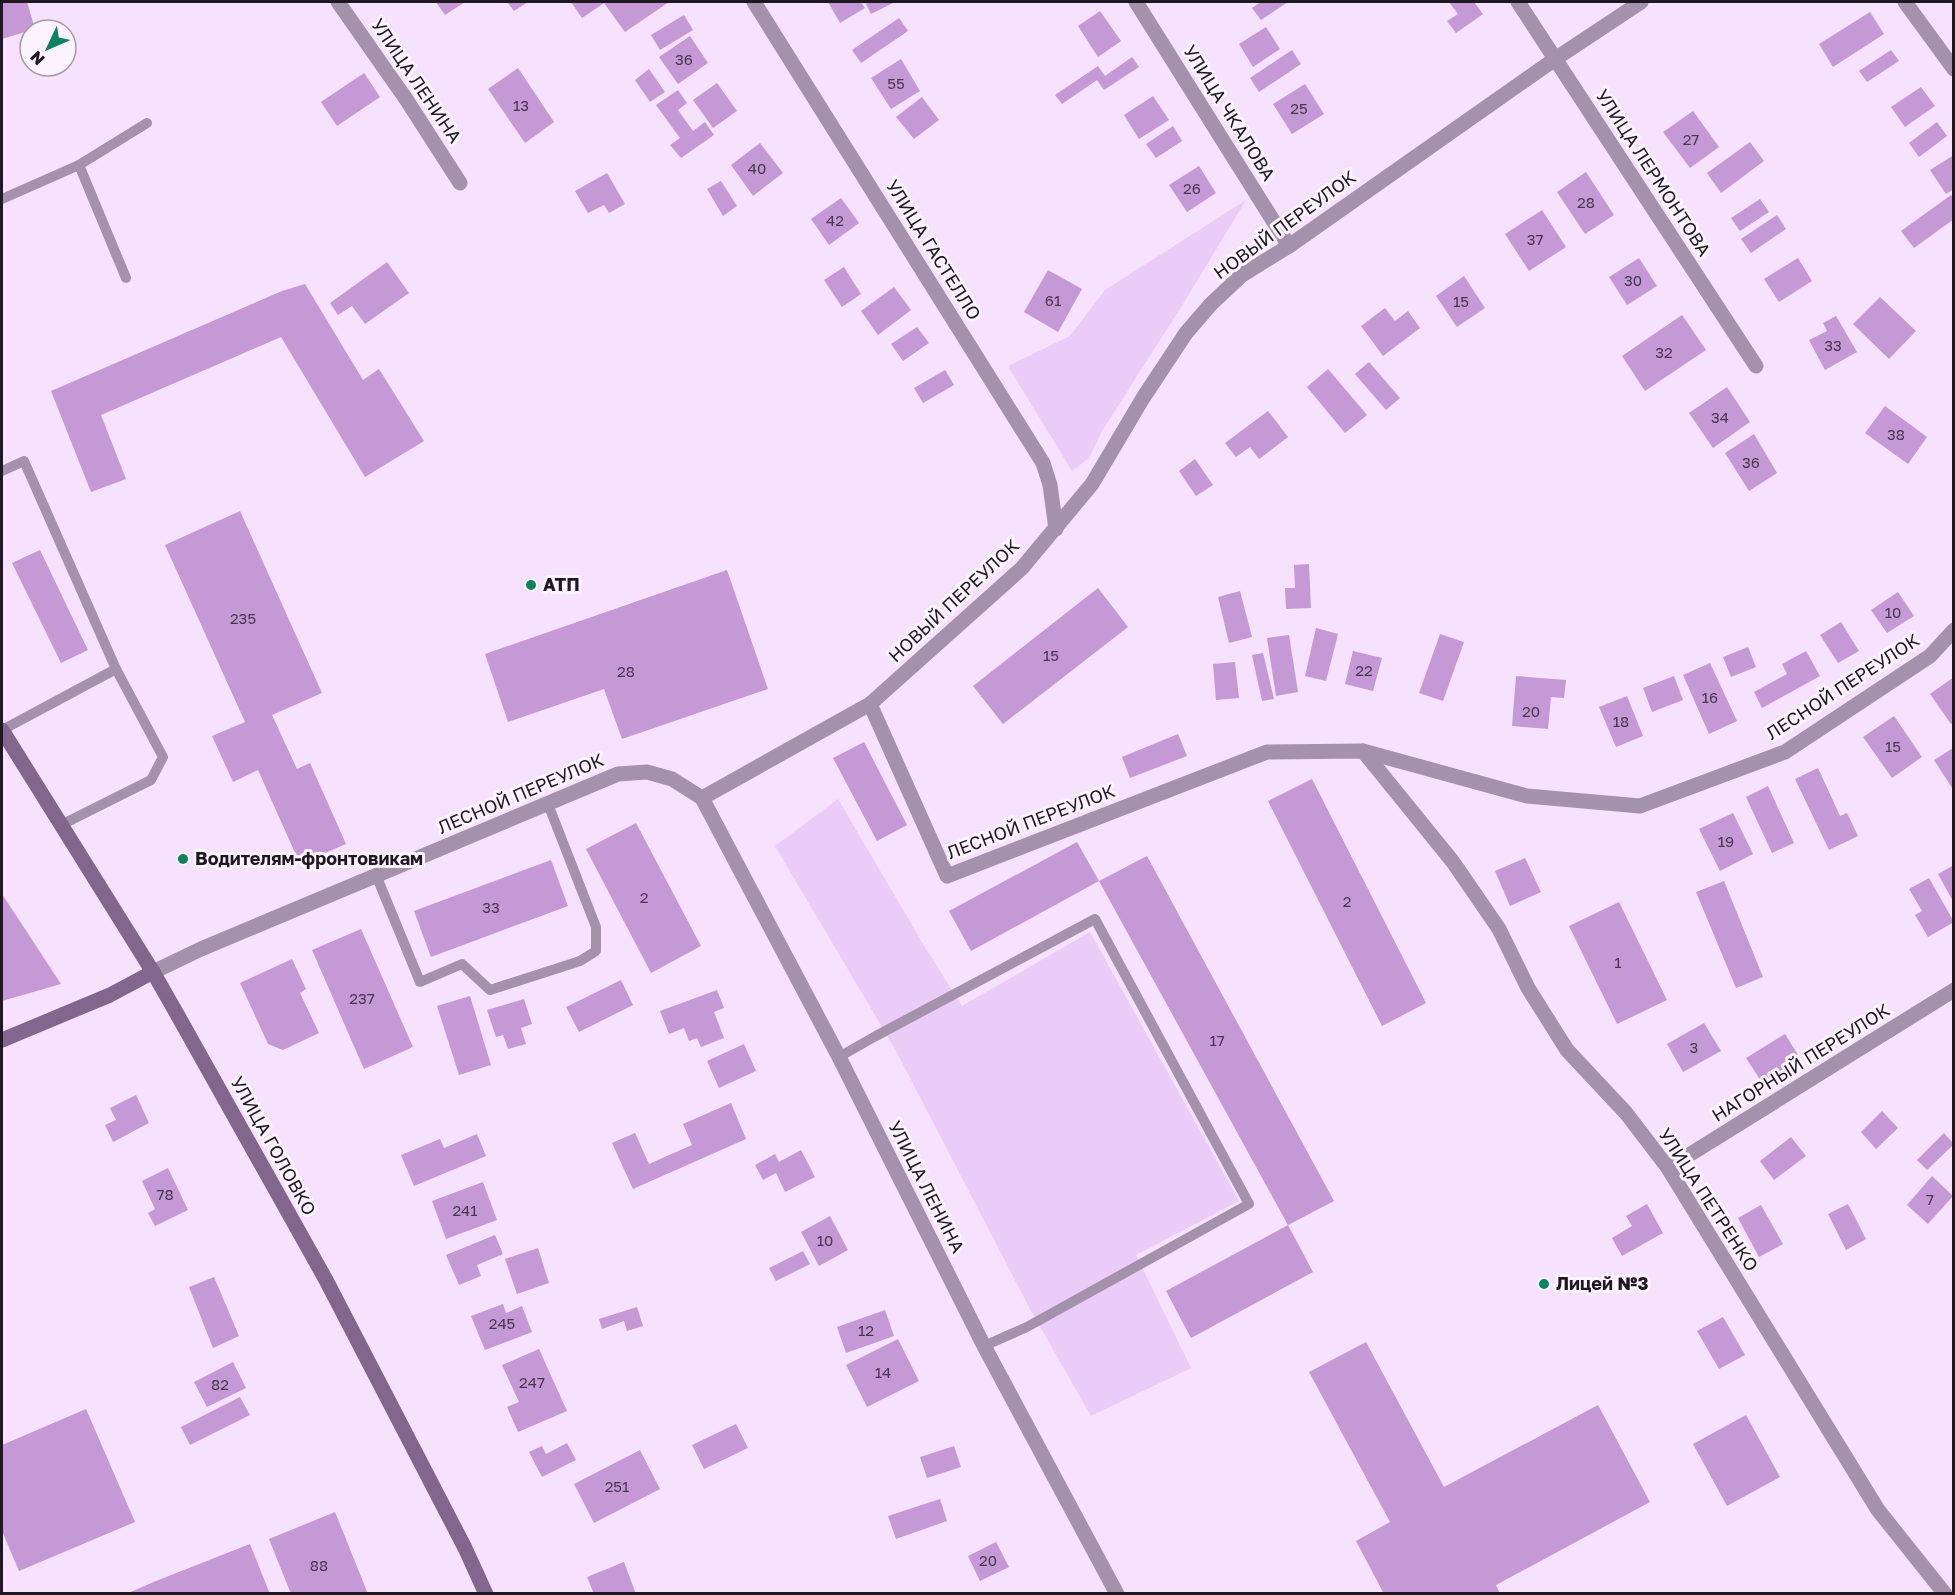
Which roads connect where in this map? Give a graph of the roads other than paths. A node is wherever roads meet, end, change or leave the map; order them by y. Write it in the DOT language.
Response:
graph roads {
  1 [pos="338,2"];
  2 [pos="754,2"];
  3 [pos="1136,2"];
  4 [pos="1518,2"];
  5 [pos="1641,2"];
  6 [pos="1905,2"];
  7 [pos="1555,59"];
  8 [pos="1953,69"];
  9 [pos="147,123"];
  10 [pos="79,165"];
  11 [pos="460,183"];
  12 [pos="2,199"];
  13 [pos="1289,246"];
  14 [pos="126,278"];
  15 [pos="1756,366"];
  16 [pos="2,471"];
  17 [pos="1056,529"];
  18 [pos="1953,630"];
  19 [pos="116,669"];
  20 [pos="870,704"];
  21 [pos="2,730"];
  22 [pos="1363,751"];
  23 [pos="702,798"];
  24 [pos="548,804"];
  25 [pos="61,825"];
  26 [pos="376,876"];
  27 [pos="153,972"];
  28 [pos="1953,990"];
  29 [pos="2,1040"];
  30 [pos="839,1057"];
  31 [pos="1668,1168"];
  32 [pos="984,1346"];
  33 [pos="486,1593"];
  34 [pos="1117,1593"];
  35 [pos="1945,1593"];
  1 -- 11 [label="street, УЛИЦА ЛЕНИНА"];
  2 -- 17 [label="street, УЛИЦА ГАСТЕЛЛО"];
  3 -- 13 [label="street, УЛИЦА ЧКАЛОВА"];
  4 -- 7 [label="street, УЛИЦА ЛЕРМОНТОВА"];
  5 -- 7 [label="street, НОВЫЙ ПЕРЕУЛОК"];
  6 -- 8 [label="street"];
  7 -- 13 [label="street, НОВЫЙ ПЕРЕУЛОК"];
  7 -- 15 [label="street, УЛИЦА ЛЕРМОНТОВА"];
  9 -- 10 [label="lane"];
  10 -- 12 [label="lane"];
  10 -- 14 [label="lane"];
  13 -- 17 [label="street, НОВЫЙ ПЕРЕУЛОК"];
  16 -- 19 [label="lane"];
  17 -- 20 [label="street, НОВЫЙ ПЕРЕУЛОК"];
  18 -- 22 [label="street, ЛЕСНОЙ ПЕРЕУЛОК"];
  19 -- 21 [label="lane"];
  19 -- 25 [label="lane"];
  20 -- 22 [label="street, ЛЕСНОЙ ПЕРЕУЛОК"];
  20 -- 23 [label="street"];
  21 -- 25 [label="main road, УЛИЦА ГОЛОВКО"];
  22 -- 31 [label="street, УЛИЦА ПЕТРЕНКО"];
  23 -- 24 [label="street, ЛЕСНОЙ ПЕРЕУЛОК"];
  23 -- 30 [label="street, УЛИЦА ЛЕНИНА"];
  24 -- 26 [label="street, ЛЕСНОЙ ПЕРЕУЛОК"];
  24 -- 26 [label="lane"];
  25 -- 27 [label="main road, УЛИЦА ГОЛОВКО"];
  26 -- 27 [label="street, ЛЕСНОЙ ПЕРЕУЛОК"];
  27 -- 29 [label="main road, ЛЕСНОЙ ПЕРЕУЛОК"];
  27 -- 33 [label="main road, УЛИЦА ГОЛОВКО"];
  28 -- 31 [label="street, НАГОРНЫЙ ПЕРЕУЛОК"];
  30 -- 32 [label="street, УЛИЦА ЛЕНИНА"];
  30 -- 32 [label="lane"];
  31 -- 35 [label="street, УЛИЦА ПЕТРЕНКО"];
  32 -- 34 [label="street, УЛИЦА ЛЕНИНА"];
}
